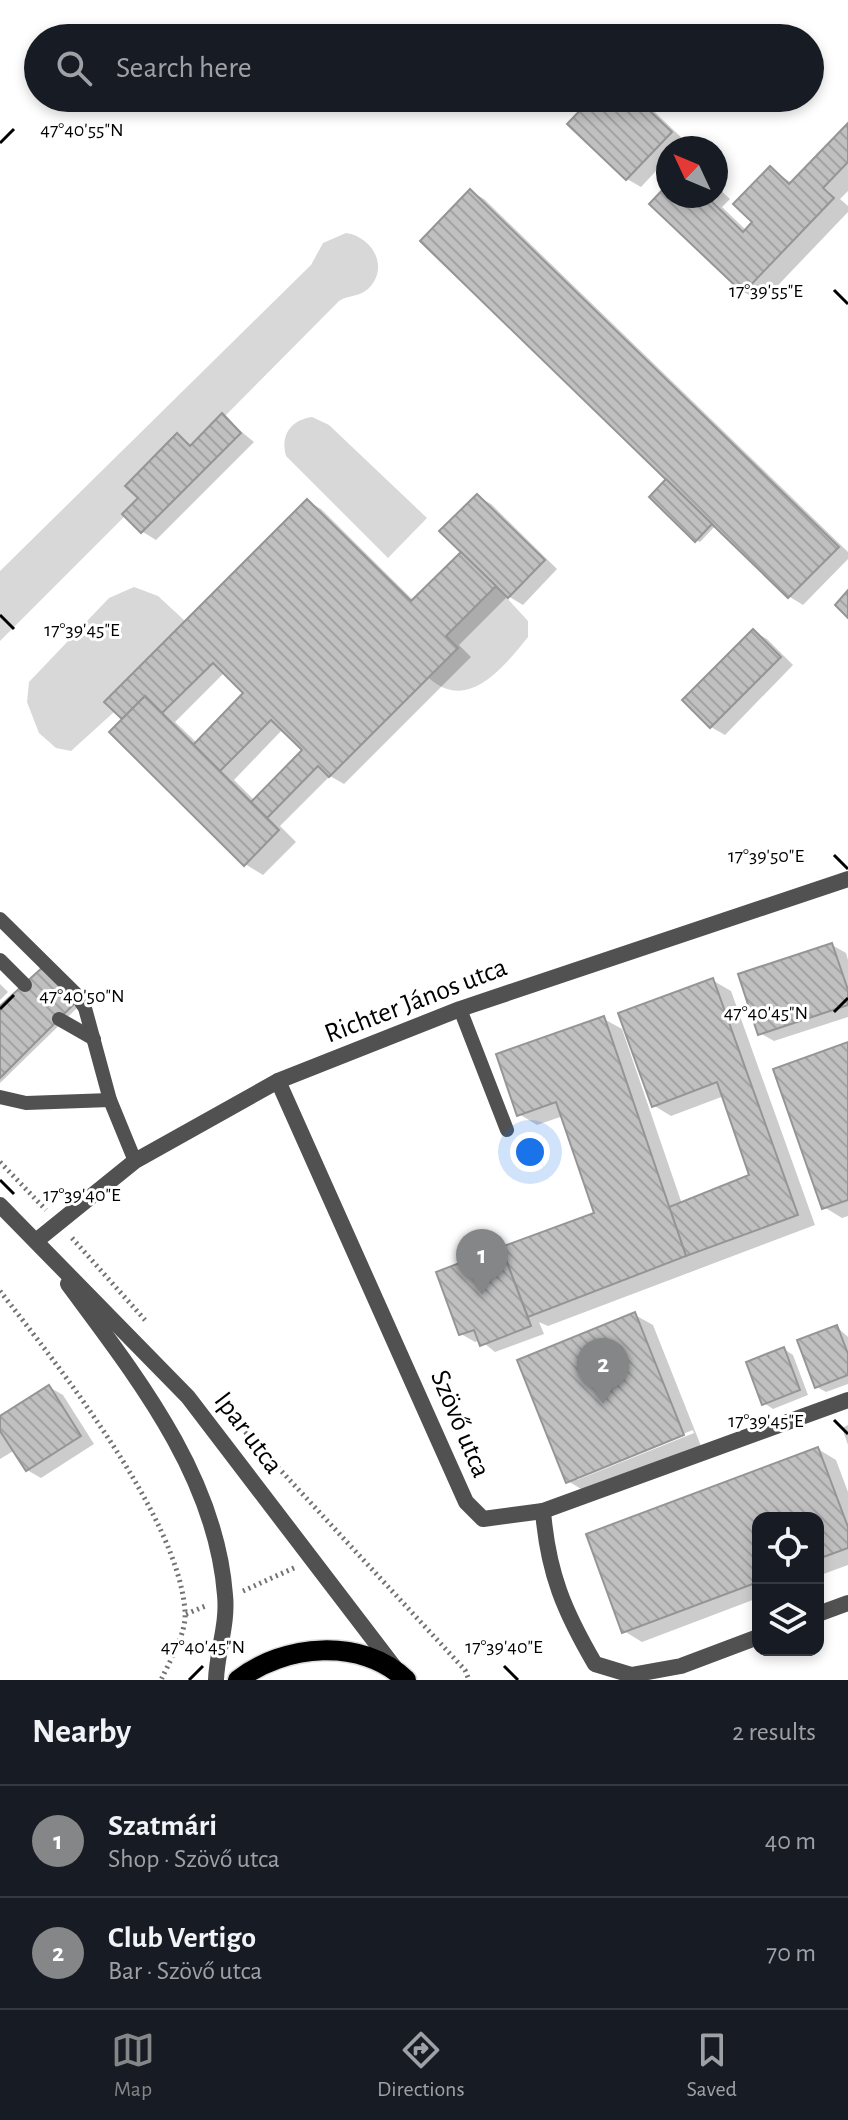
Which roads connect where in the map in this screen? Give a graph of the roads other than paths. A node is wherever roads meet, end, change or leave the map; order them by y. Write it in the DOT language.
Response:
graph roads {
  1 [pos="848,879"];
  2 [pos="0,919"];
  3 [pos="0,960"];
  4 [pos="25,985"];
  5 [pos="460,1009"];
  6 [pos="59,1019"];
  7 [pos="94,1039"];
  8 [pos="278,1081"];
  9 [pos="0,1097"];
  10 [pos="110,1100"];
  11 [pos="507,1130"];
  12 [pos="135,1161"];
  13 [pos="0,1205"];
  14 [pos="36,1241"];
  15 [pos="848,1400"];
  16 [pos="543,1511"];
  17 [pos="848,1603"];
  18 [pos="824,1612"];
  19 [pos="752,1639"];
  20 [pos="403,1676"];
  21 [pos="216,1680"];
  22 [pos="238,1680"];
  1 -- 5 [label="street, Richter János utca"];
  2 -- 7 [label="lane"];
  3 -- 4 [label="lane"];
  5 -- 8 [label="street, Richter János utca"];
  5 -- 11 [label="lane"];
  6 -- 7 [label="lane"];
  7 -- 10 [label="lane"];
  8 -- 12 [label="street, Richter János utca"];
  8 -- 16 [label="street, Szövő utca"];
  9 -- 10 [label="lane"];
  10 -- 12 [label="lane"];
  12 -- 14 [label="street, Richter János utca"];
  13 -- 14 [label="street, Ipar utca"];
  14 -- 20 [label="street, Ipar utca"];
  14 -- 21 [label="street, Ipar utca"];
  15 -- 16 [label="street, Szövő utca"];
  16 -- 19 [label="street"];
  17 -- 18 [label="street"];
  20 -- 22 [label="main road"];
}
